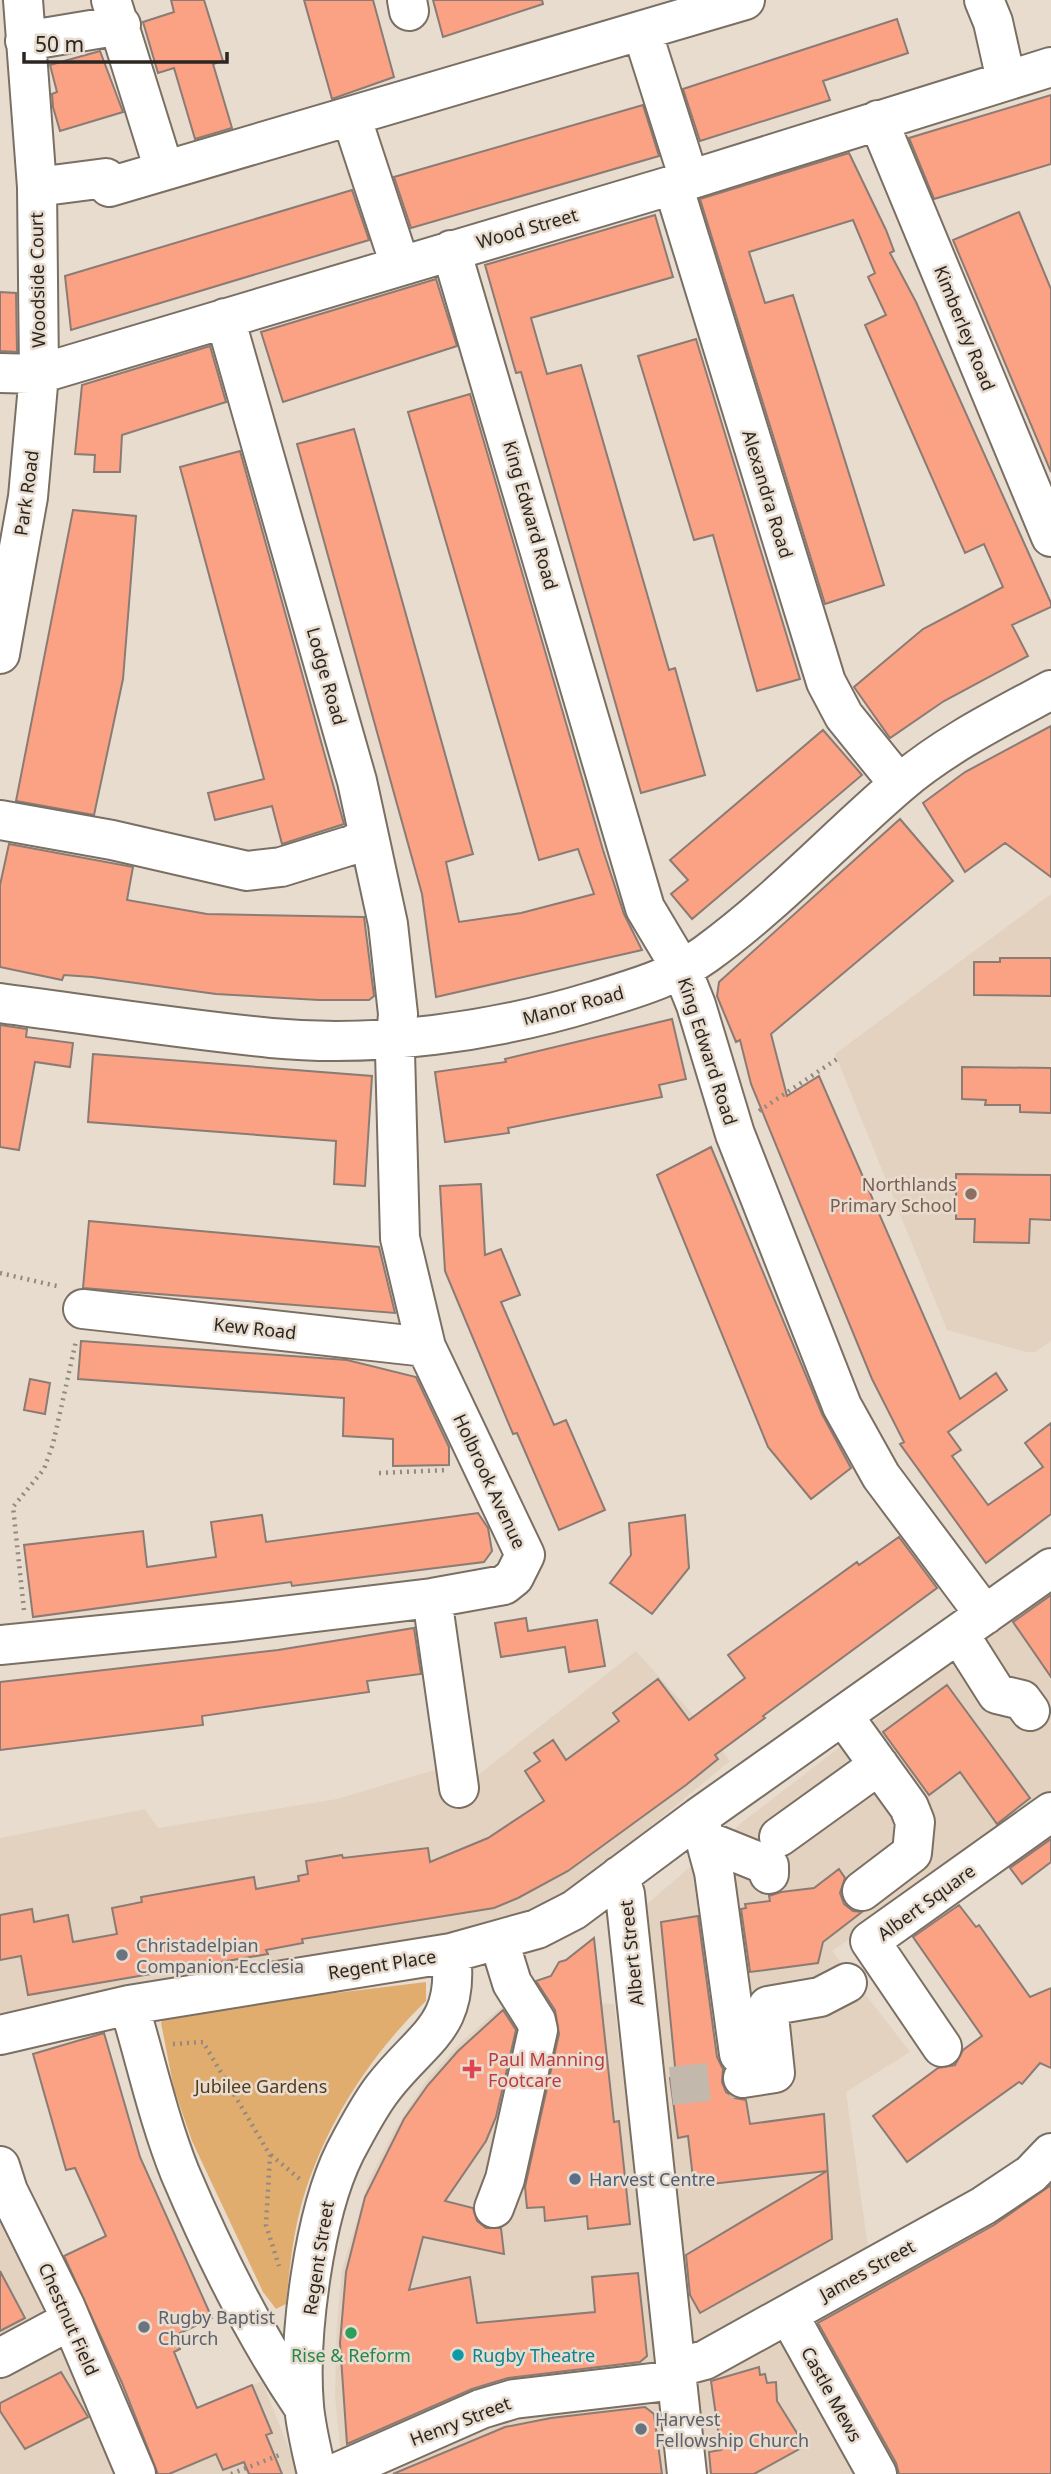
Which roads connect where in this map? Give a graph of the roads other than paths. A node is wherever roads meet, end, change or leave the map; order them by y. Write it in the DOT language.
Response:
graph roads {
  1 [pos="23,0"];
  2 [pos="745,0"];
  3 [pos="984,0"];
  4 [pos="116,13"];
  5 [pos="642,31"];
  6 [pos="26,41"];
  7 [pos="1051,67"];
  8 [pos="1006,80"];
  9 [pos="351,116"];
  10 [pos="878,120"];
  11 [pos="160,157"];
  12 [pos="681,182"];
  13 [pos="37,187"];
  14 [pos="451,250"];
  15 [pos="400,265"];
  16 [pos="225,318"];
  17 [pos="0,373"];
  18 [pos="39,374"];
  19 [pos="1051,537"];
  20 [pos="0,654"];
  21 [pos="1051,690"];
  22 [pos="899,784"];
  23 [pos="0,820"];
  24 [pos="369,836"];
  25 [pos="682,970"];
  26 [pos="0,1003"];
  27 [pos="396,1039"];
  28 [pos="83,1308"];
  29 [pos="426,1347"];
  30 [pos="1051,1569"];
  31 [pos="432,1598"];
  32 [pos="972,1625"];
  33 [pos="14,1643"];
  34 [pos="1030,1711"];
  35 [pos="844,1717"];
  36 [pos="879,1765"];
  37 [pos="459,1788"];
  38 [pos="1051,1812"];
  39 [pos="703,1829"];
  40 [pos="779,1837"];
  41 [pos="769,1874"];
  42 [pos="619,1876"];
  43 [pos="862,1891"];
  44 [pos="499,1941"];
  45 [pos="451,1953"];
  46 [pos="847,1983"];
  47 [pos="131,2014"];
  48 [pos="0,2035"];
  49 [pos="942,2047"];
  50 [pos="1050,2154"];
  51 [pos="0,2166"];
  52 [pos="494,2208"];
  53 [pos="788,2314"];
  54 [pos="71,2320"];
  55 [pos="0,2358"];
  56 [pos="676,2374"];
  57 [pos="304,2407"];
  58 [pos="321,2465"];
  59 [pos="136,2474"];
  60 [pos="687,2474"];
  61 [pos="877,2474"];
  1 -- 6 [label="street, Woodside Court"];
  2 -- 5 [label="street"];
  3 -- 8 [label="street"];
  4 -- 6 [label="street"];
  4 -- 11 [label="street"];
  5 -- 9 [label="street"];
  5 -- 12 [label="street, Alexandra Road"];
  6 -- 13 [label="street, Woodside Court"];
  7 -- 8 [label="street, Wood Street"];
  8 -- 10 [label="street, Wood Street"];
  9 -- 13 [label="street, Woodside Court"];
  9 -- 15 [label="street"];
  10 -- 12 [label="street, Wood Street"];
  10 -- 19 [label="street, Kimberley Road"];
  12 -- 14 [label="street, Wood Street"];
  12 -- 22 [label="street, Alexandra Road"];
  13 -- 18 [label="street, Woodside Court"];
  14 -- 15 [label="street, Wood Street"];
  14 -- 25 [label="street, King Edward Road"];
  15 -- 16 [label="street, Wood Street"];
  16 -- 18 [label="street, Wood Street"];
  16 -- 24 [label="street, Lodge Road"];
  17 -- 18 [label="street, Wood Street"];
  18 -- 20 [label="street, Park Road"];
  21 -- 22 [label="street, Manor Road"];
  22 -- 25 [label="street, Manor Road"];
  23 -- 24 [label="street"];
  24 -- 27 [label="street, Lodge Road"];
  25 -- 27 [label="street, Manor Road"];
  25 -- 32 [label="street, King Edward Road"];
  26 -- 27 [label="street, Manor Road"];
  27 -- 29 [label="street, Holbrook Avenue"];
  28 -- 29 [label="street, Kew Road"];
  29 -- 31 [label="street, Holbrook Avenue"];
  30 -- 32 [label="street, Albert Street"];
  31 -- 33 [label="street, Holbrook Avenue"];
  31 -- 37 [label="street"];
  32 -- 34 [label="street, King Edward Road"];
  32 -- 35 [label="street, Albert Street"];
  35 -- 36 [label="street"];
  35 -- 39 [label="street, Albert Street"];
  36 -- 40 [label="street"];
  36 -- 43 [label="street"];
  38 -- 49 [label="street, Albert Square"];
  39 -- 41 [label="street"];
  39 -- 42 [label="street, Albert Street"];
  39 -- 46 [label="street"];
  42 -- 44 [label="street, Regent Place"];
  42 -- 56 [label="street, Albert Street"];
  44 -- 45 [label="street, Regent Place"];
  44 -- 52 [label="street"];
  45 -- 47 [label="street, Regent Place"];
  45 -- 57 [label="street, Regent Street"];
  47 -- 48 [label="street, Regent Place"];
  47 -- 57 [label="street"];
  50 -- 53 [label="street, James Street"];
  51 -- 54 [label="street, Chestnut Field"];
  53 -- 56 [label="street, James Street"];
  53 -- 61 [label="street, Castle Mews"];
  54 -- 55 [label="street"];
  54 -- 59 [label="street, Chestnut Field"];
  56 -- 58 [label="street, Henry Street"];
  56 -- 60 [label="street, Albert Street"];
  57 -- 58 [label="street, Regent Street"];
}
